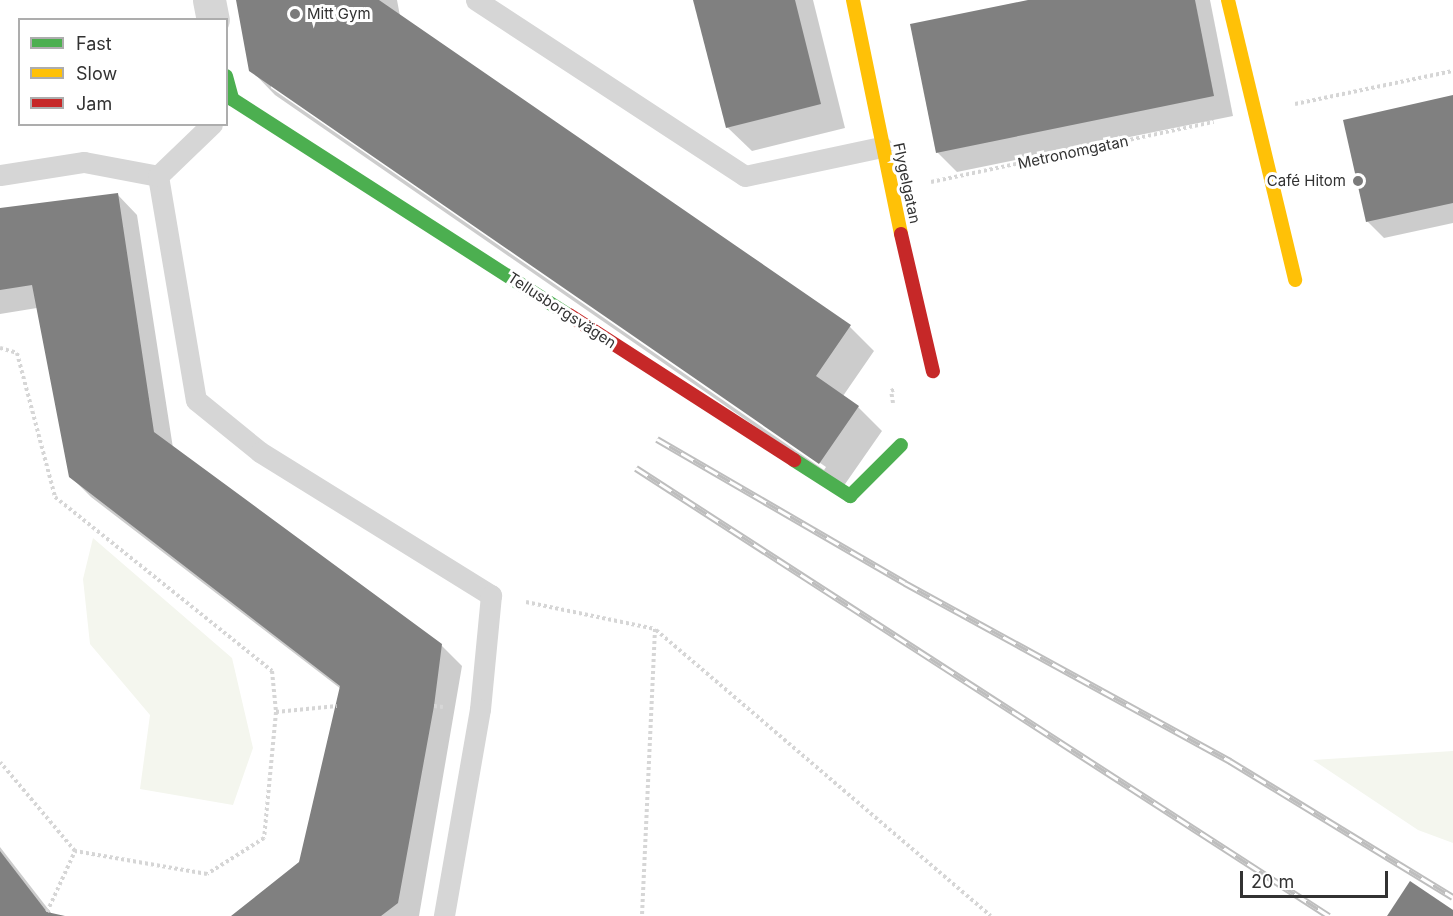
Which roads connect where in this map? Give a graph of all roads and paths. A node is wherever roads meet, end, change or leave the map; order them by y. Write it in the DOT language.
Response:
graph roads {
  1 [pos="209,0"];
  2 [pos="476,0"];
  3 [pos="1228,0"];
  4 [pos="857,1"];
  5 [pos="213,18"];
  6 [pos="1453,71"];
  7 [pos="229,102"];
  8 [pos="1255,113"];
  9 [pos="210,126"];
  10 [pos="882,147"];
  11 [pos="0,175"];
  12 [pos="158,176"];
  13 [pos="891,191"];
  14 [pos="1295,280"];
  15 [pos="0,348"];
  16 [pos="933,371"];
  17 [pos="901,446"];
  18 [pos="491,595"];
  19 [pos="655,629"];
  20 [pos="337,706"];
  21 [pos="276,712"];
  22 [pos="0,762"];
  23 [pos="75,851"];
  24 [pos="47,912"];
  25 [pos="444,916"];
  26 [pos="642,916"];
  27 [pos="991,916"];
  1 -- 5 [label="street"];
  2 -- 10 [label="lane"];
  3 -- 8 [label="street"];
  4 -- 10 [label="street, Flygelgatan"];
  6 -- 8 [label="path, Metronomgatan"];
  7 -- 17 [label="street, Tellusborgsvägen"];
  8 -- 13 [label="path, Metronomgatan"];
  8 -- 14 [label="street"];
  9 -- 12 [label="lane"];
  10 -- 13 [label="street, Flygelgatan"];
  11 -- 12 [label="lane"];
  12 -- 18 [label="lane"];
  13 -- 16 [label="street, Flygelgatan"];
  15 -- 21 [label="path"];
  18 -- 19 [label="path"];
  18 -- 25 [label="lane"];
  19 -- 26 [label="path"];
  19 -- 27 [label="path"];
  20 -- 21 [label="path"];
  21 -- 23 [label="path"];
  22 -- 23 [label="path"];
  23 -- 24 [label="path"];
}
